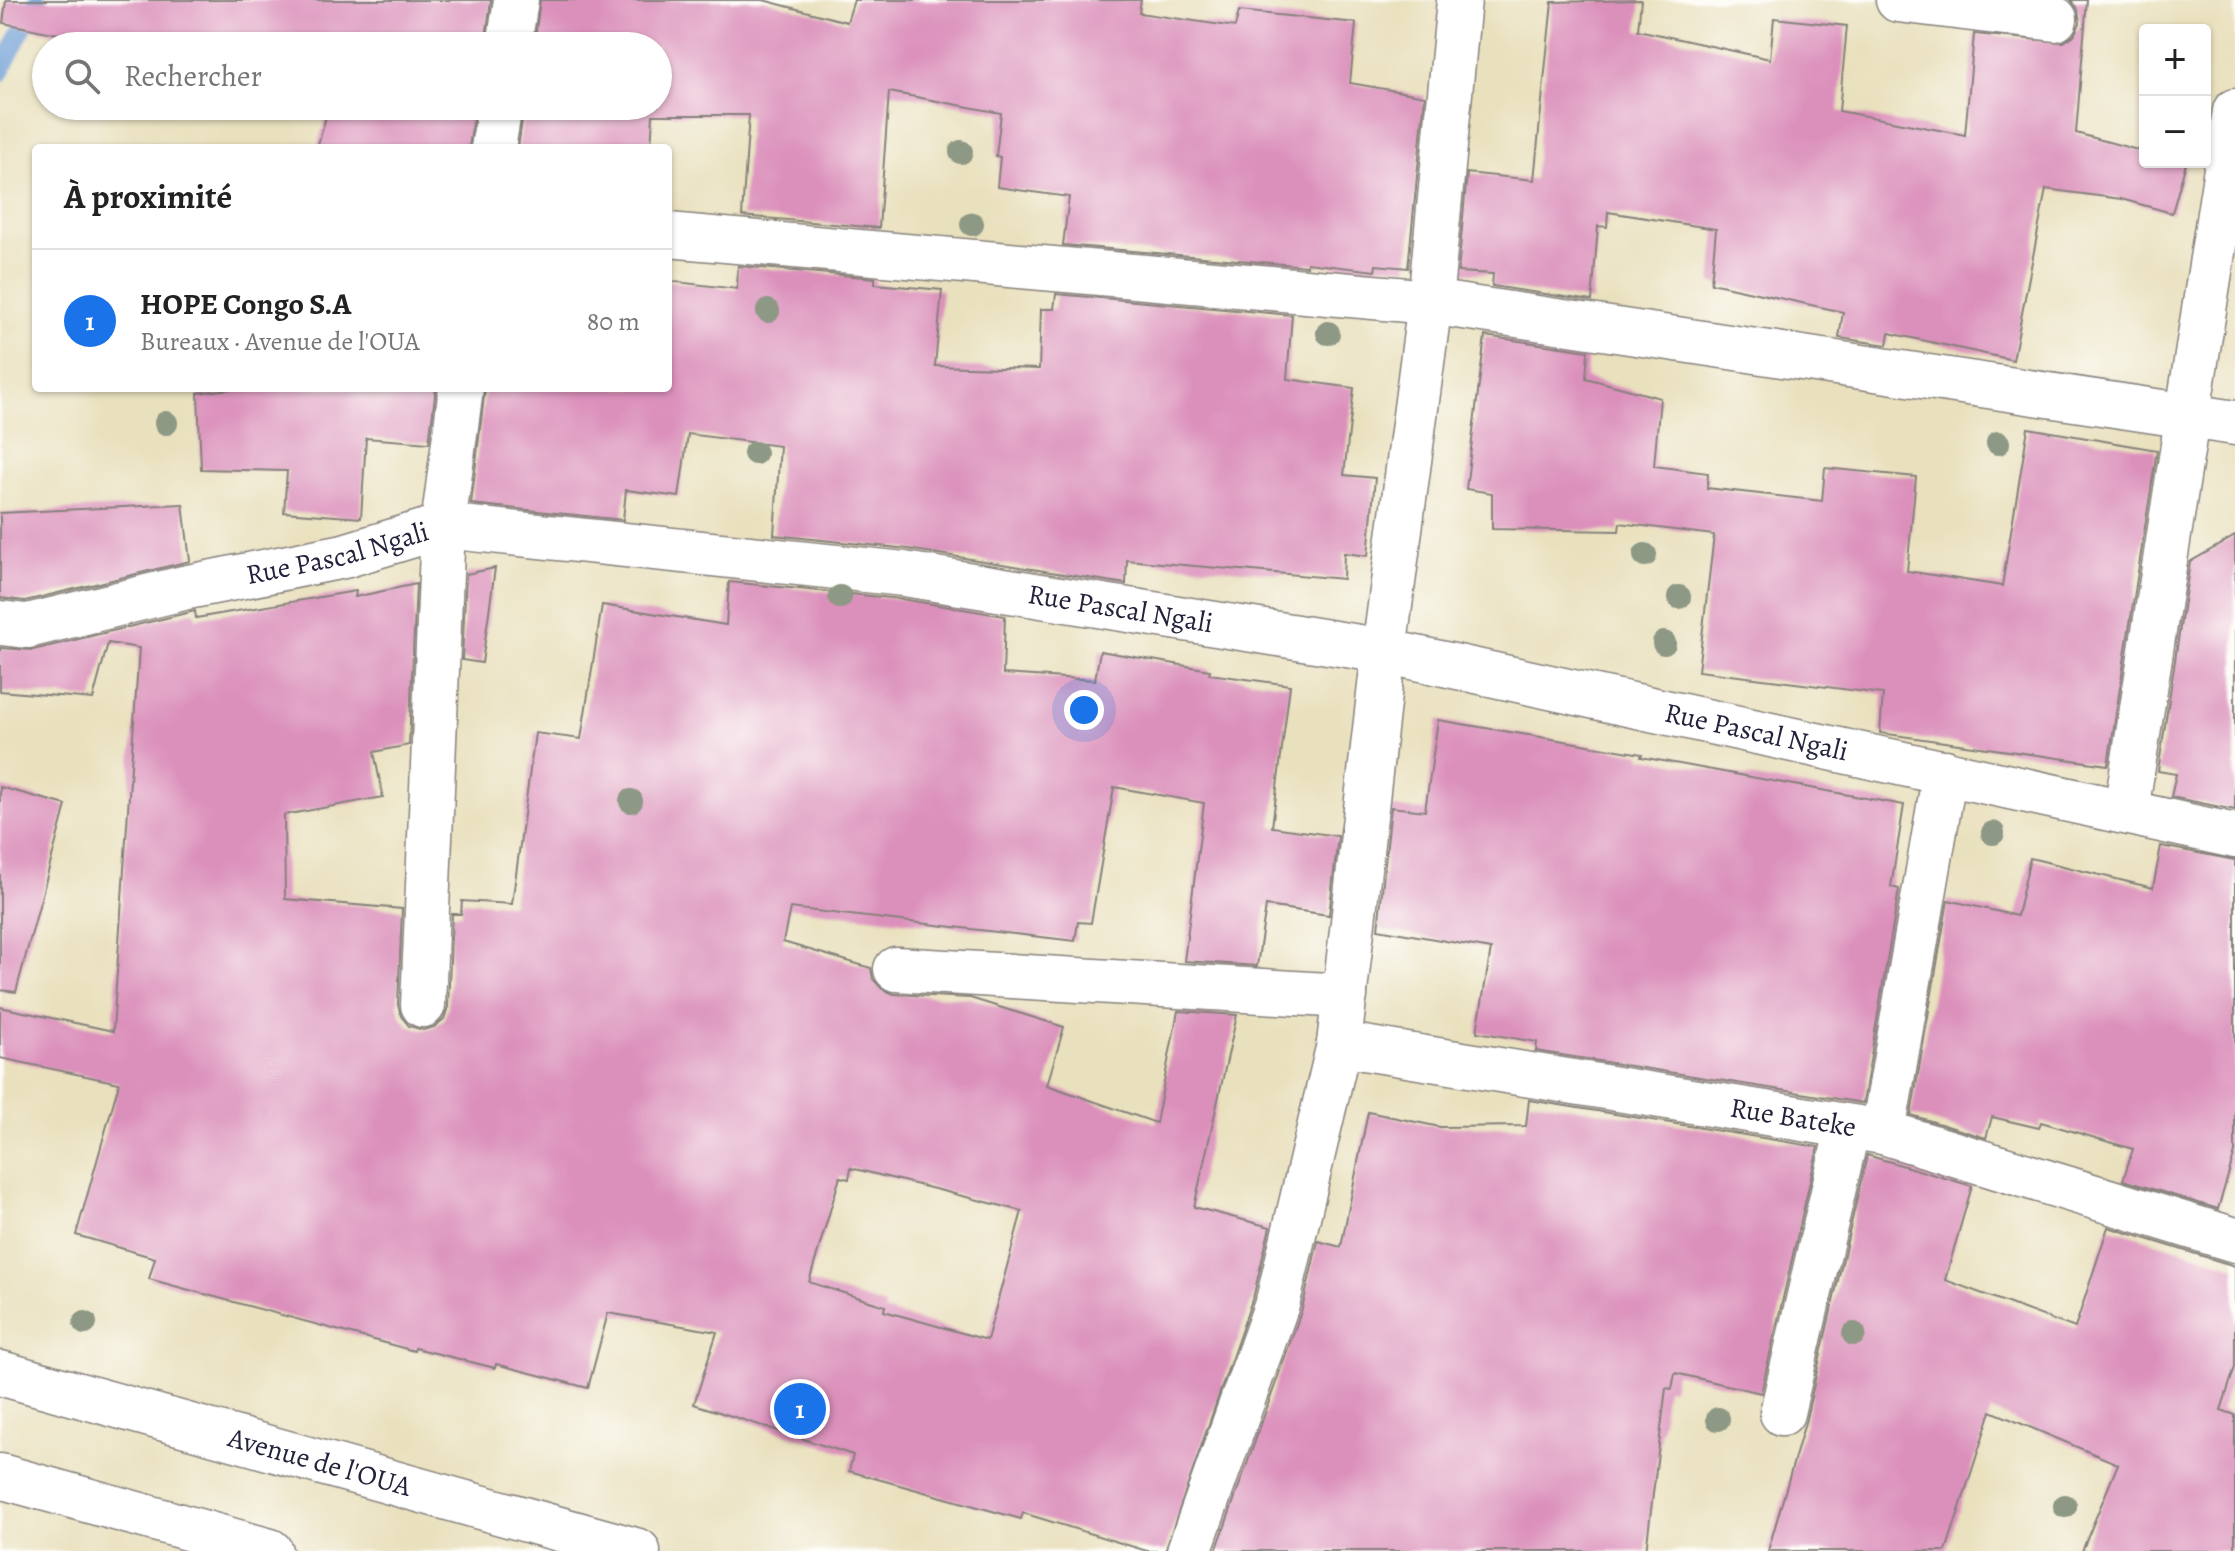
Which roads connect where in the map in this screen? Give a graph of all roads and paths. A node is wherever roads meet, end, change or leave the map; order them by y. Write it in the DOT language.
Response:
graph roads {
  1 [pos="516,0"];
  2 [pos="1459,0"];
  3 [pos="1898,0"];
  4 [pos="2055,19"];
  5 [pos="511,32"];
  6 [pos="2235,111"];
  7 [pos="498,120"];
  8 [pos="494,144"];
  9 [pos="672,235"];
  10 [pos="1430,302"];
  11 [pos="460,392"];
  12 [pos="2188,416"];
  13 [pos="2235,423"];
  14 [pos="443,526"];
  15 [pos="0,623"];
  16 [pos="1384,651"];
  17 [pos="1945,772"];
  18 [pos="2126,811"];
  19 [pos="2235,836"];
  20 [pos="896,969"];
  21 [pos="1345,996"];
  22 [pos="423,1005"];
  23 [pos="1339,1044"];
  24 [pos="1865,1129"];
  25 [pos="2235,1240"];
  26 [pos="0,1373"];
  27 [pos="1782,1413"];
  28 [pos="0,1476"];
  29 [pos="270,1551"];
  30 [pos="638,1551"];
  31 [pos="1189,1551"];
  1 -- 5 [label="street"];
  2 -- 10 [label="street"];
  3 -- 4 [label="street"];
  6 -- 12 [label="street"];
  7 -- 8 [label="street"];
  9 -- 10 [label="street"];
  10 -- 12 [label="street"];
  10 -- 16 [label="street"];
  11 -- 14 [label="street"];
  12 -- 13 [label="street"];
  12 -- 18 [label="street"];
  14 -- 15 [label="street, Rue Pascal Ngali"];
  14 -- 16 [label="street, Rue Pascal Ngali"];
  14 -- 22 [label="street"];
  16 -- 17 [label="street, Rue Pascal Ngali"];
  16 -- 21 [label="street"];
  17 -- 18 [label="street, Rue Pascal Ngali"];
  17 -- 24 [label="street"];
  18 -- 19 [label="street, Rue Pascal Ngali"];
  20 -- 21 [label="street"];
  21 -- 23 [label="street"];
  23 -- 24 [label="street, Rue Bateke"];
  23 -- 31 [label="street"];
  24 -- 25 [label="street, Rue Bateke"];
  24 -- 27 [label="street"];
  26 -- 30 [label="street, Avenue de l'OUA"];
  28 -- 29 [label="street"];
}
